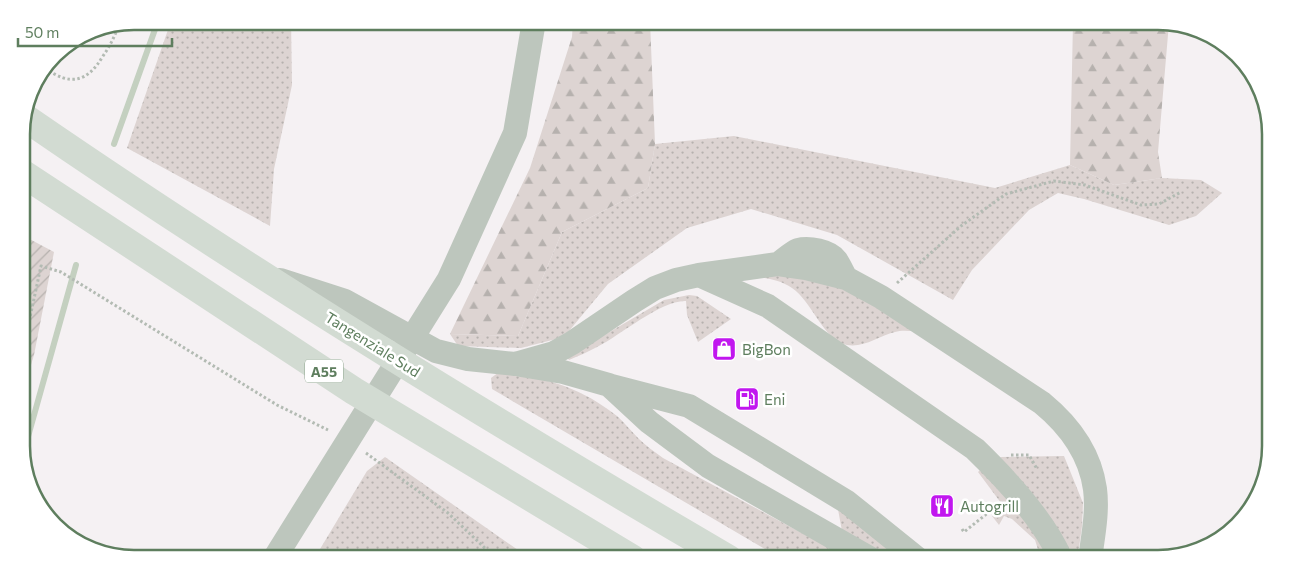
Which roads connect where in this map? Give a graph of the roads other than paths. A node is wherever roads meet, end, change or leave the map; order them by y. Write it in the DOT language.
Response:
graph roads {
  1 [pos="532,30"];
  2 [pos="31,122"];
  3 [pos="30,178"];
  4 [pos="263,274"];
  5 [pos="700,275"];
  6 [pos="515,364"];
  7 [pos="609,385"];
  8 [pos="280,550"];
  9 [pos="618,550"];
  10 [pos="714,550"];
  11 [pos="855,550"];
  12 [pos="907,550"];
  13 [pos="1057,550"];
  14 [pos="1091,550"];
  1 -- 8 [label="street"];
  2 -- 4 [label="highway, Tangenziale Sud"];
  3 -- 9 [label="highway, A55"];
  4 -- 6 [label="street"];
  4 -- 10 [label="highway, Tangenziale Sud"];
  5 -- 6 [label="street"];
  5 -- 13 [label="street"];
  5 -- 14 [label="street"];
  6 -- 7 [label="street"];
  7 -- 11 [label="street"];
  7 -- 12 [label="street"];
}
